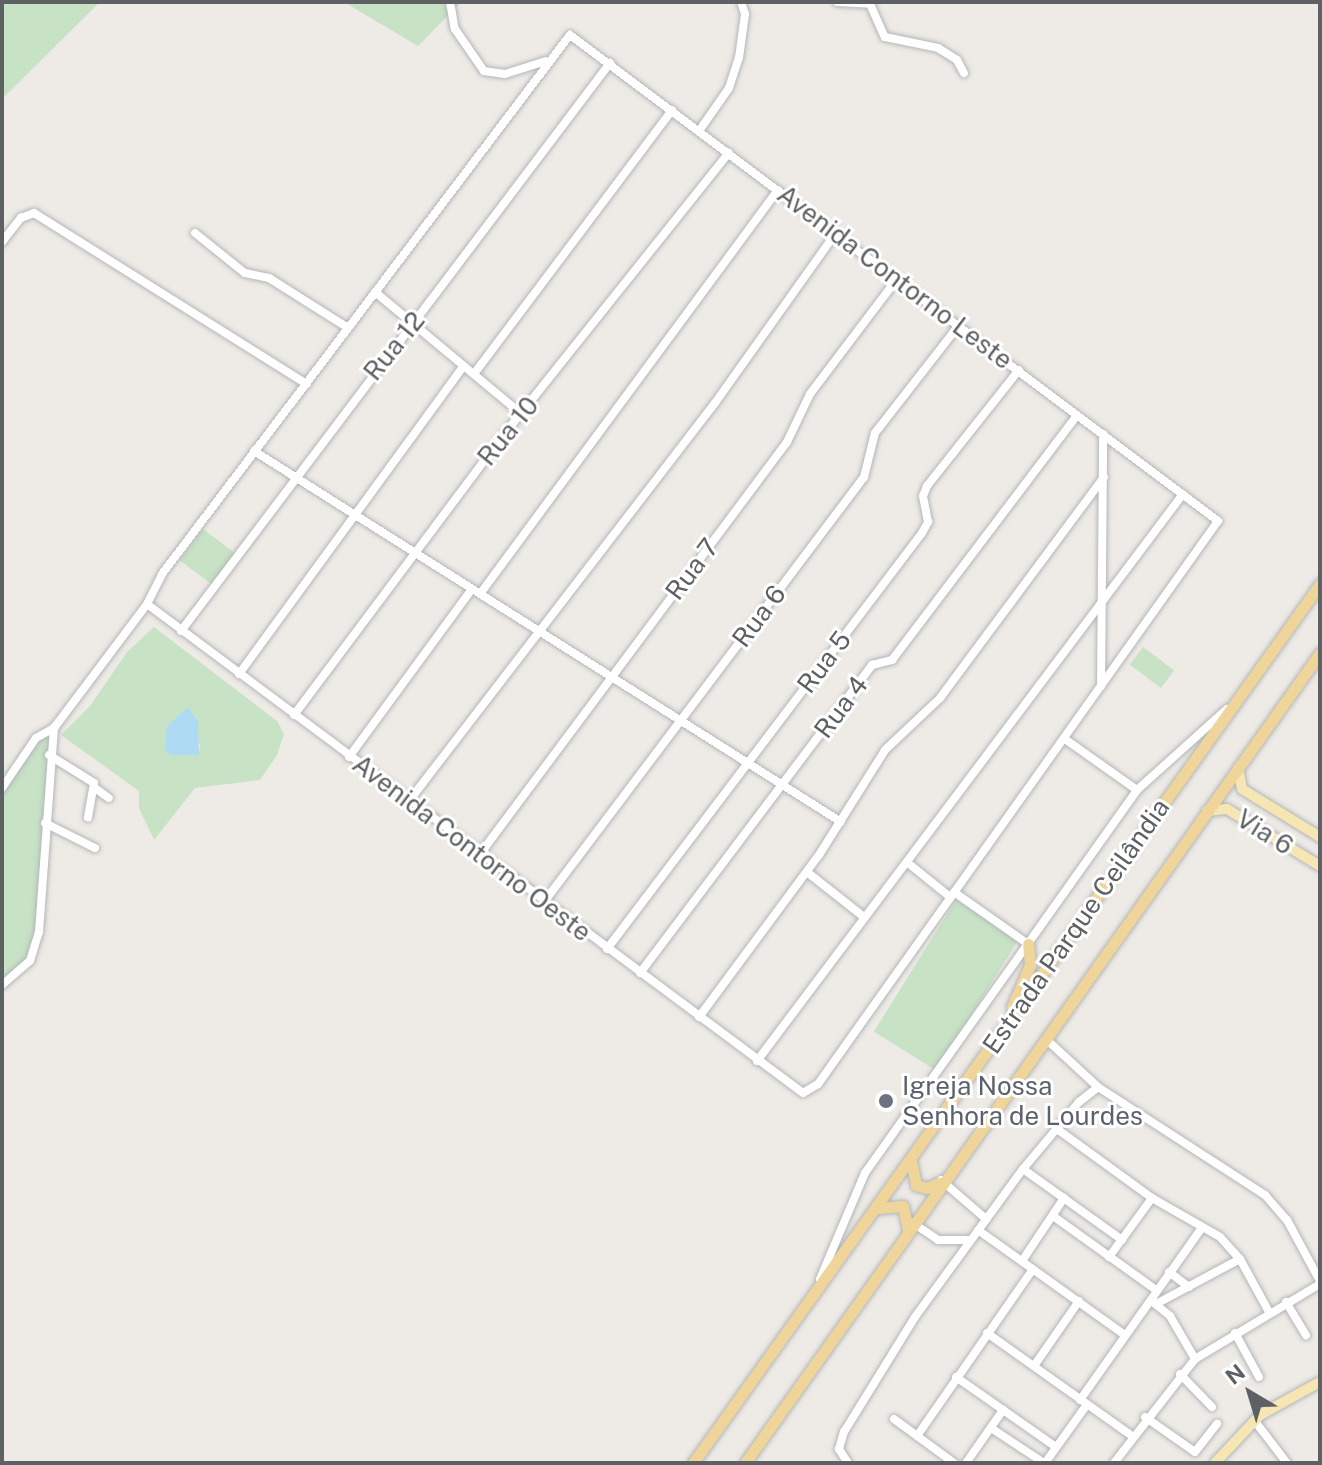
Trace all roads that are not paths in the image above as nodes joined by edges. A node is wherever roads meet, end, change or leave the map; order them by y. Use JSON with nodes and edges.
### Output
{"nodes":[{"id":1,"x":450,"y":2,"type":"edge"},
{"id":2,"x":741,"y":2,"type":"edge"},
{"id":3,"x":837,"y":2,"type":"edge"},
{"id":4,"x":548,"y":61,"type":"junction"},
{"id":5,"x":610,"y":63,"type":"junction"},
{"id":6,"x":964,"y":73,"type":"dead end"},
{"id":7,"x":672,"y":110,"type":"junction"},
{"id":8,"x":699,"y":131,"type":"junction"},
{"id":9,"x":729,"y":153,"type":"junction"},
{"id":10,"x":778,"y":190,"type":"junction"},
{"id":11,"x":195,"y":233,"type":"dead end"},
{"id":12,"x":835,"y":234,"type":"junction"},
{"id":13,"x":2,"y":242,"type":"edge"},
{"id":14,"x":897,"y":279,"type":"junction"},
{"id":15,"x":375,"y":292,"type":"junction"},
{"id":16,"x":412,"y":321,"type":"junction"},
{"id":17,"x":959,"y":325,"type":"junction"},
{"id":18,"x":348,"y":328,"type":"junction"},
{"id":19,"x":464,"y":366,"type":"junction"},
{"id":20,"x":1019,"y":370,"type":"junction"},
{"id":21,"x":474,"y":374,"type":"junction"},
{"id":22,"x":307,"y":384,"type":"junction"},
{"id":23,"x":520,"y":413,"type":"junction"},
{"id":24,"x":1077,"y":415,"type":"junction"},
{"id":25,"x":1103,"y":434,"type":"junction"},
{"id":26,"x":254,"y":451,"type":"junction"},
{"id":27,"x":295,"y":477,"type":"junction"},
{"id":28,"x":1104,"y":477,"type":"junction"},
{"id":29,"x":1183,"y":494,"type":"junction"},
{"id":30,"x":355,"y":515,"type":"junction"},
{"id":31,"x":415,"y":553,"type":"junction"},
{"id":32,"x":1320,"y":584,"type":"edge"},
{"id":33,"x":476,"y":591,"type":"junction"},
{"id":34,"x":1103,"y":601,"type":"junction"},
{"id":35,"x":147,"y":604,"type":"junction"},
{"id":36,"x":538,"y":630,"type":"junction"},
{"id":37,"x":181,"y":631,"type":"junction"},
{"id":38,"x":1320,"y":653,"type":"edge"},
{"id":39,"x":239,"y":674,"type":"junction"},
{"id":40,"x":611,"y":678,"type":"junction"},
{"id":41,"x":1101,"y":687,"type":"junction"},
{"id":42,"x":1237,"y":700,"type":"junction"},
{"id":43,"x":294,"y":715,"type":"junction"},
{"id":44,"x":680,"y":721,"type":"junction"},
{"id":45,"x":54,"y":728,"type":"junction"},
{"id":46,"x":1065,"y":739,"type":"junction"},
{"id":47,"x":49,"y":755,"type":"junction"},
{"id":48,"x":349,"y":757,"type":"junction"},
{"id":49,"x":747,"y":762,"type":"junction"},
{"id":50,"x":1238,"y":768,"type":"junction"},
{"id":51,"x":782,"y":784,"type":"junction"},
{"id":52,"x":2,"y":788,"type":"edge"},
{"id":53,"x":95,"y":788,"type":"junction"},
{"id":54,"x":1137,"y":790,"type":"junction"},
{"id":55,"x":109,"y":798,"type":"dead end"},
{"id":56,"x":409,"y":801,"type":"junction"},
{"id":57,"x":1207,"y":811,"type":"junction"},
{"id":58,"x":88,"y":817,"type":"dead end"},
{"id":59,"x":841,"y":822,"type":"junction"},
{"id":60,"x":45,"y":823,"type":"junction"},
{"id":61,"x":1320,"y":837,"type":"edge"},
{"id":62,"x":95,"y":848,"type":"dead end"},
{"id":63,"x":480,"y":854,"type":"junction"},
{"id":64,"x":908,"y":863,"type":"junction"},
{"id":65,"x":1320,"y":866,"type":"edge"},
{"id":66,"x":807,"y":872,"type":"junction"},
{"id":67,"x":952,"y":894,"type":"junction"},
{"id":68,"x":544,"y":902,"type":"junction"},
{"id":69,"x":864,"y":917,"type":"junction"},
{"id":70,"x":1028,"y":944,"type":"junction"},
{"id":71,"x":607,"y":949,"type":"junction"},
{"id":72,"x":640,"y":973,"type":"junction"},
{"id":73,"x":2,"y":985,"type":"edge"},
{"id":74,"x":699,"y":1017,"type":"junction"},
{"id":75,"x":998,"y":1035,"type":"junction"},
{"id":76,"x":1047,"y":1040,"type":"junction"},
{"id":77,"x":757,"y":1061,"type":"junction"},
{"id":78,"x":1098,"y":1087,"type":"junction"},
{"id":79,"x":1057,"y":1129,"type":"junction"},
{"id":80,"x":911,"y":1160,"type":"junction"},
{"id":81,"x":1023,"y":1169,"type":"junction"},
{"id":82,"x":940,"y":1182,"type":"junction"},
{"id":83,"x":1064,"y":1198,"type":"junction"},
{"id":84,"x":1152,"y":1198,"type":"junction"},
{"id":85,"x":877,"y":1209,"type":"junction"},
{"id":86,"x":1053,"y":1216,"type":"junction"},
{"id":87,"x":986,"y":1219,"type":"junction"},
{"id":88,"x":910,"y":1226,"type":"junction"},
{"id":89,"x":1201,"y":1229,"type":"junction"},
{"id":90,"x":978,"y":1230,"type":"junction"},
{"id":91,"x":970,"y":1240,"type":"junction"},
{"id":92,"x":1122,"y":1240,"type":"junction"},
{"id":93,"x":1109,"y":1257,"type":"junction"},
{"id":94,"x":1240,"y":1259,"type":"junction"},
{"id":95,"x":1022,"y":1261,"type":"junction"},
{"id":96,"x":1033,"y":1269,"type":"junction"},
{"id":97,"x":1169,"y":1272,"type":"junction"},
{"id":98,"x":1320,"y":1283,"type":"edge"},
{"id":99,"x":1189,"y":1287,"type":"junction"},
{"id":100,"x":816,"y":1290,"type":"junction"},
{"id":101,"x":1156,"y":1290,"type":"junction"},
{"id":102,"x":1079,"y":1301,"type":"junction"},
{"id":103,"x":1152,"y":1302,"type":"junction"},
{"id":104,"x":1286,"y":1302,"type":"junction"},
{"id":105,"x":1269,"y":1312,"type":"junction"},
{"id":106,"x":987,"y":1333,"type":"junction"},
{"id":107,"x":1235,"y":1333,"type":"junction"},
{"id":108,"x":1123,"y":1334,"type":"junction"},
{"id":109,"x":1306,"y":1335,"type":"dead end"},
{"id":110,"x":1195,"y":1359,"type":"junction"},
{"id":111,"x":1034,"y":1366,"type":"junction"},
{"id":112,"x":1180,"y":1374,"type":"junction"},
{"id":113,"x":956,"y":1377,"type":"junction"},
{"id":114,"x":1259,"y":1377,"type":"dead end"},
{"id":115,"x":1320,"y":1382,"type":"edge"},
{"id":116,"x":1083,"y":1403,"type":"junction"},
{"id":117,"x":1212,"y":1407,"type":"dead end"},
{"id":118,"x":1003,"y":1410,"type":"junction"},
{"id":119,"x":1145,"y":1417,"type":"junction"},
{"id":120,"x":894,"y":1419,"type":"dead end"},
{"id":121,"x":1254,"y":1420,"type":"junction"},
{"id":122,"x":1217,"y":1424,"type":"dead end"},
{"id":123,"x":991,"y":1428,"type":"junction"},
{"id":124,"x":917,"y":1436,"type":"junction"},
{"id":125,"x":1132,"y":1436,"type":"junction"},
{"id":126,"x":1056,"y":1447,"type":"junction"},
{"id":127,"x":693,"y":1463,"type":"edge"},
{"id":128,"x":745,"y":1463,"type":"edge"},
{"id":129,"x":848,"y":1463,"type":"edge"},
{"id":130,"x":954,"y":1463,"type":"edge"},
{"id":131,"x":966,"y":1463,"type":"edge"},
{"id":132,"x":1044,"y":1463,"type":"edge"},
{"id":133,"x":1114,"y":1463,"type":"edge"},
{"id":134,"x":1215,"y":1463,"type":"edge"},
{"id":135,"x":1287,"y":1463,"type":"edge"}],
"edges":[{"from":1,"to":4,"type":"street"},
{"from":2,"to":8,"type":"street"},
{"from":3,"to":6,"type":"street"},
{"from":4,"to":5,"type":"street","name":"Avenida Contorno Leste"},
{"from":4,"to":15,"type":"street"},
{"from":5,"to":7,"type":"street","name":"Avenida Contorno Leste"},
{"from":5,"to":16,"type":"street","name":"Rua 12"},
{"from":7,"to":8,"type":"street","name":"Avenida Contorno Leste"},
{"from":7,"to":21,"type":"street"},
{"from":8,"to":9,"type":"street","name":"Avenida Contorno Leste"},
{"from":9,"to":10,"type":"street","name":"Avenida Contorno Leste"},
{"from":9,"to":23,"type":"street","name":"Rua 10"},
{"from":10,"to":12,"type":"street","name":"Avenida Contorno Leste"},
{"from":10,"to":33,"type":"street"},
{"from":11,"to":18,"type":"street"},
{"from":12,"to":14,"type":"street","name":"Avenida Contorno Leste"},
{"from":12,"to":36,"type":"street"},
{"from":13,"to":22,"type":"street"},
{"from":14,"to":17,"type":"street","name":"Avenida Contorno Leste"},
{"from":14,"to":40,"type":"street","name":"Rua 7"},
{"from":15,"to":16,"type":"street"},
{"from":15,"to":18,"type":"street"},
{"from":16,"to":19,"type":"street"},
{"from":16,"to":27,"type":"street","name":"Rua 12"},
{"from":17,"to":20,"type":"street","name":"Avenida Contorno Leste"},
{"from":17,"to":44,"type":"street","name":"Rua 6"},
{"from":18,"to":22,"type":"street"},
{"from":19,"to":21,"type":"street"},
{"from":19,"to":30,"type":"street"},
{"from":20,"to":24,"type":"street","name":"Avenida Contorno Leste"},
{"from":20,"to":49,"type":"street","name":"Rua 5"},
{"from":21,"to":23,"type":"street"},
{"from":22,"to":26,"type":"street"},
{"from":23,"to":31,"type":"street","name":"Rua 10"},
{"from":24,"to":25,"type":"street","name":"Avenida Contorno Leste"},
{"from":24,"to":51,"type":"street","name":"Rua 4"},
{"from":25,"to":28,"type":"street"},
{"from":25,"to":29,"type":"street","name":"Avenida Contorno Leste"},
{"from":26,"to":27,"type":"street"},
{"from":26,"to":35,"type":"street"},
{"from":27,"to":30,"type":"street"},
{"from":27,"to":37,"type":"street","name":"Rua 12"},
{"from":28,"to":34,"type":"street"},
{"from":28,"to":59,"type":"street"},
{"from":29,"to":34,"type":"street"},
{"from":29,"to":41,"type":"street","name":"Avenida Contorno Leste"},
{"from":30,"to":31,"type":"street"},
{"from":30,"to":39,"type":"street"},
{"from":31,"to":33,"type":"street"},
{"from":31,"to":43,"type":"street","name":"Rua 10"},
{"from":32,"to":42,"type":"highway","name":"Estrada Parque Ceilândia"},
{"from":33,"to":36,"type":"street"},
{"from":33,"to":48,"type":"street"},
{"from":34,"to":41,"type":"street"},
{"from":34,"to":64,"type":"street"},
{"from":35,"to":37,"type":"street","name":"Avenida Contorno Oeste"},
{"from":35,"to":45,"type":"street"},
{"from":36,"to":40,"type":"street"},
{"from":36,"to":56,"type":"street"},
{"from":37,"to":39,"type":"street","name":"Avenida Contorno Oeste"},
{"from":38,"to":50,"type":"highway","name":"Estrada Parque Ceilândia"},
{"from":39,"to":43,"type":"street","name":"Avenida Contorno Oeste"},
{"from":40,"to":44,"type":"street"},
{"from":40,"to":63,"type":"street","name":"Rua 7"},
{"from":41,"to":46,"type":"street"},
{"from":42,"to":54,"type":"street"},
{"from":42,"to":75,"type":"highway","name":"Estrada Parque Ceilândia"},
{"from":43,"to":48,"type":"street","name":"Avenida Contorno Oeste"},
{"from":44,"to":49,"type":"street"},
{"from":44,"to":68,"type":"street","name":"Rua 6"},
{"from":45,"to":47,"type":"street"},
{"from":45,"to":52,"type":"street"},
{"from":46,"to":54,"type":"street"},
{"from":46,"to":67,"type":"street"},
{"from":47,"to":53,"type":"street"},
{"from":47,"to":60,"type":"street"},
{"from":48,"to":56,"type":"street","name":"Avenida Contorno Oeste"},
{"from":49,"to":51,"type":"street"},
{"from":49,"to":71,"type":"street","name":"Rua 5"},
{"from":50,"to":57,"type":"highway","name":"Estrada Parque Ceilândia"},
{"from":50,"to":61,"type":"main road","name":"Via 6"},
{"from":51,"to":59,"type":"street"},
{"from":51,"to":72,"type":"street","name":"Rua 4"},
{"from":53,"to":55,"type":"street"},
{"from":53,"to":58,"type":"street"},
{"from":54,"to":70,"type":"street"},
{"from":56,"to":63,"type":"street","name":"Avenida Contorno Oeste"},
{"from":57,"to":65,"type":"main road","name":"Via 6"},
{"from":57,"to":76,"type":"highway","name":"Estrada Parque Ceilândia"},
{"from":59,"to":66,"type":"street"},
{"from":60,"to":62,"type":"street"},
{"from":60,"to":73,"type":"street"},
{"from":63,"to":68,"type":"street","name":"Avenida Contorno Oeste"},
{"from":64,"to":67,"type":"street"},
{"from":64,"to":69,"type":"street"},
{"from":66,"to":69,"type":"street"},
{"from":66,"to":74,"type":"street"},
{"from":67,"to":70,"type":"street"},
{"from":67,"to":77,"type":"street","name":"Avenida Contorno Oeste"},
{"from":68,"to":71,"type":"street","name":"Avenida Contorno Oeste"},
{"from":69,"to":77,"type":"street"},
{"from":70,"to":75,"type":"highway"},
{"from":70,"to":100,"type":"street"},
{"from":71,"to":72,"type":"street","name":"Avenida Contorno Oeste"},
{"from":72,"to":74,"type":"street","name":"Avenida Contorno Oeste"},
{"from":74,"to":77,"type":"street","name":"Avenida Contorno Oeste"},
{"from":75,"to":80,"type":"highway","name":"Estrada Parque Ceilândia"},
{"from":76,"to":78,"type":"street"},
{"from":76,"to":82,"type":"highway","name":"Estrada Parque Ceilândia"},
{"from":78,"to":79,"type":"street"},
{"from":78,"to":98,"type":"street"},
{"from":79,"to":81,"type":"street"},
{"from":79,"to":84,"type":"street"},
{"from":80,"to":82,"type":"highway"},
{"from":80,"to":85,"type":"highway","name":"Estrada Parque Ceilândia"},
{"from":81,"to":83,"type":"street"},
{"from":81,"to":87,"type":"street"},
{"from":82,"to":87,"type":"street"},
{"from":82,"to":88,"type":"highway","name":"Estrada Parque Ceilândia"},
{"from":83,"to":86,"type":"street"},
{"from":83,"to":92,"type":"street"},
{"from":84,"to":89,"type":"street"},
{"from":84,"to":92,"type":"street"},
{"from":85,"to":88,"type":"highway"},
{"from":85,"to":100,"type":"highway","name":"Estrada Parque Ceilândia"},
{"from":86,"to":93,"type":"street"},
{"from":86,"to":95,"type":"street"},
{"from":87,"to":90,"type":"street"},
{"from":88,"to":91,"type":"street"},
{"from":88,"to":128,"type":"highway","name":"Estrada Parque Ceilândia"},
{"from":89,"to":94,"type":"street"},
{"from":89,"to":97,"type":"street"},
{"from":90,"to":91,"type":"street"},
{"from":90,"to":95,"type":"street"},
{"from":91,"to":129,"type":"street"},
{"from":92,"to":93,"type":"street"},
{"from":93,"to":101,"type":"street"},
{"from":94,"to":99,"type":"street"},
{"from":94,"to":105,"type":"street"},
{"from":95,"to":96,"type":"street"},
{"from":96,"to":102,"type":"street"},
{"from":96,"to":106,"type":"street"},
{"from":97,"to":99,"type":"street"},
{"from":97,"to":101,"type":"street"},
{"from":98,"to":104,"type":"street"},
{"from":99,"to":103,"type":"street"},
{"from":100,"to":127,"type":"highway","name":"Estrada Parque Ceilândia"},
{"from":101,"to":103,"type":"street"},
{"from":102,"to":108,"type":"street"},
{"from":102,"to":111,"type":"street"},
{"from":103,"to":108,"type":"street"},
{"from":103,"to":110,"type":"street"},
{"from":104,"to":105,"type":"street"},
{"from":104,"to":109,"type":"street"},
{"from":105,"to":107,"type":"street"},
{"from":106,"to":111,"type":"street"},
{"from":106,"to":113,"type":"street"},
{"from":107,"to":110,"type":"street"},
{"from":107,"to":114,"type":"street"},
{"from":108,"to":116,"type":"street"},
{"from":110,"to":112,"type":"street"},
{"from":111,"to":116,"type":"street"},
{"from":112,"to":117,"type":"street"},
{"from":112,"to":119,"type":"street"},
{"from":113,"to":118,"type":"street"},
{"from":113,"to":124,"type":"street"},
{"from":115,"to":121,"type":"main road"},
{"from":116,"to":125,"type":"street"},
{"from":116,"to":126,"type":"street"},
{"from":118,"to":123,"type":"street"},
{"from":118,"to":126,"type":"street"},
{"from":119,"to":122,"type":"street"},
{"from":119,"to":125,"type":"street"},
{"from":120,"to":124,"type":"street"},
{"from":121,"to":134,"type":"main road"},
{"from":121,"to":135,"type":"street"},
{"from":123,"to":131,"type":"street"},
{"from":123,"to":132,"type":"street"},
{"from":124,"to":130,"type":"street"},
{"from":125,"to":133,"type":"street"},
{"from":126,"to":132,"type":"street"}]}
